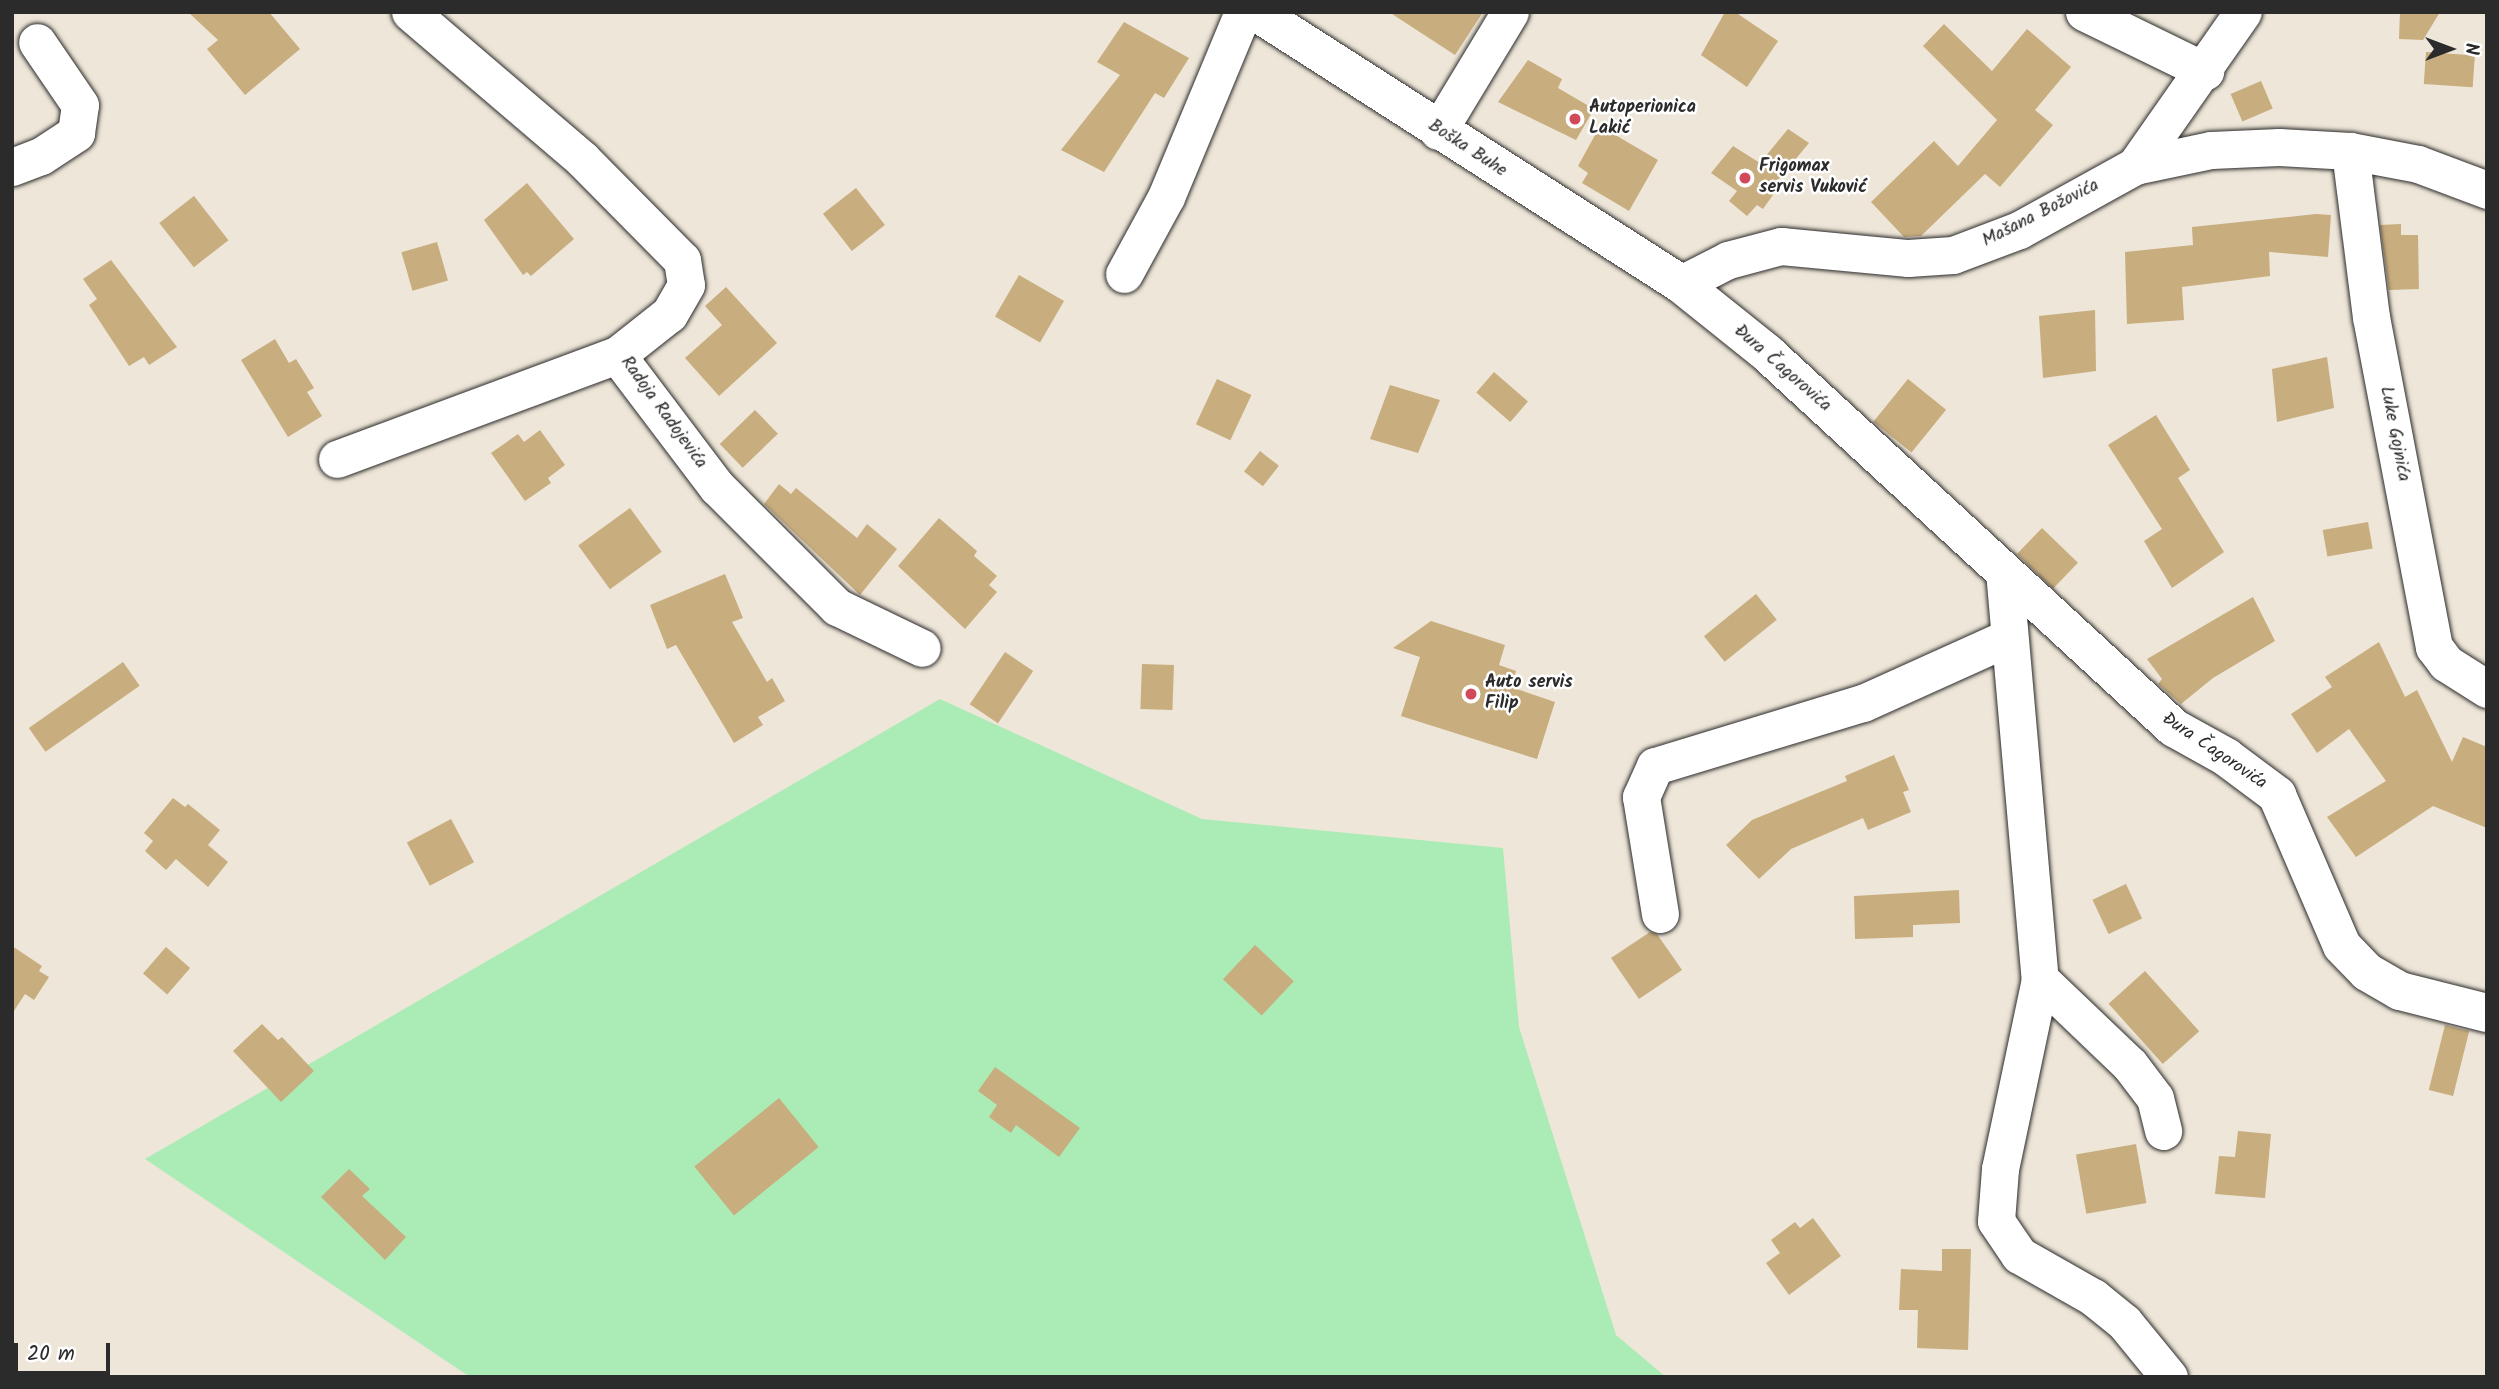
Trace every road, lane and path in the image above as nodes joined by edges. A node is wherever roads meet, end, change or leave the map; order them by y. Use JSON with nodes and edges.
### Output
{"nodes":[{"id":1,"x":410,"y":12,"type":"edge"},
{"id":2,"x":1243,"y":12,"type":"edge"},
{"id":3,"x":1256,"y":12,"type":"edge"},
{"id":4,"x":1510,"y":12,"type":"edge"},
{"id":5,"x":2084,"y":12,"type":"edge"},
{"id":6,"x":2244,"y":12,"type":"edge"},
{"id":7,"x":37,"y":42,"type":"dead end"},
{"id":8,"x":2205,"y":71,"type":"junction"},
{"id":9,"x":1438,"y":131,"type":"junction"},
{"id":10,"x":2350,"y":151,"type":"junction"},
{"id":11,"x":2135,"y":166,"type":"junction"},
{"id":12,"x":12,"y":167,"type":"edge"},
{"id":13,"x":2486,"y":182,"type":"edge"},
{"id":14,"x":1124,"y":274,"type":"dead end"},
{"id":15,"x":1681,"y":284,"type":"junction"},
{"id":16,"x":617,"y":355,"type":"junction"},
{"id":17,"x":337,"y":459,"type":"dead end"},
{"id":18,"x":2004,"y":571,"type":"junction"},
{"id":19,"x":2009,"y":637,"type":"junction"},
{"id":20,"x":922,"y":648,"type":"dead end"},
{"id":21,"x":2487,"y":689,"type":"edge"},
{"id":22,"x":1660,"y":914,"type":"dead end"},
{"id":23,"x":2040,"y":979,"type":"junction"},
{"id":24,"x":2487,"y":1013,"type":"edge"},
{"id":25,"x":2163,"y":1131,"type":"dead end"},
{"id":26,"x":2169,"y":1377,"type":"edge"}],
"edges":[{"from":1,"to":16,"type":"street","name":"Radoja Radojevića"},
{"from":2,"to":14,"type":"street"},
{"from":3,"to":9,"type":"street","name":"Boška Buhe"},
{"from":4,"to":9,"type":"street"},
{"from":5,"to":8,"type":"street"},
{"from":6,"to":8,"type":"street","name":"Mašana Božovića"},
{"from":7,"to":12,"type":"street"},
{"from":8,"to":11,"type":"street","name":"Mašana Božovića"},
{"from":9,"to":15,"type":"street","name":"Boška Buhe"},
{"from":10,"to":11,"type":"street"},
{"from":10,"to":13,"type":"street"},
{"from":10,"to":21,"type":"street","name":"Luke Gojnića"},
{"from":11,"to":15,"type":"street","name":"Mašana Božovića"},
{"from":15,"to":18,"type":"street","name":"Đura Čagorovića"},
{"from":16,"to":17,"type":"street"},
{"from":16,"to":20,"type":"street","name":"Radoja Radojevića"},
{"from":18,"to":19,"type":"street"},
{"from":18,"to":24,"type":"street","name":"Đura Čagorovića"},
{"from":19,"to":22,"type":"street"},
{"from":19,"to":23,"type":"street"},
{"from":23,"to":25,"type":"street"},
{"from":23,"to":26,"type":"street"}]}
